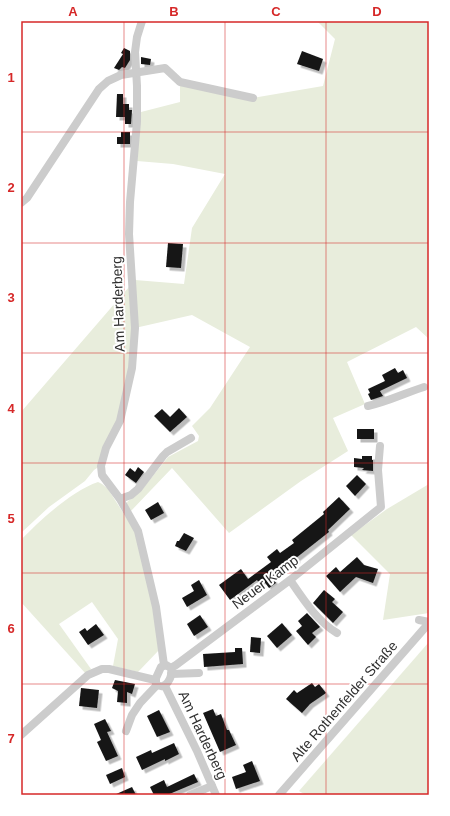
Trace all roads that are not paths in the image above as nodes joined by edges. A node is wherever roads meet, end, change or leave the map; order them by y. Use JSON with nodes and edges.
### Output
{"nodes":[{"id":1,"x":142,"y":21,"type":"edge"},
{"id":2,"x":136,"y":72,"type":"junction"},
{"id":3,"x":253,"y":98,"type":"dead end"},
{"id":4,"x":21,"y":203,"type":"edge"},
{"id":5,"x":424,"y":387,"type":"edge"},
{"id":6,"x":368,"y":406,"type":"dead end"},
{"id":7,"x":190,"y":438,"type":"dead end"},
{"id":8,"x":380,"y":446,"type":"dead end"},
{"id":9,"x":120,"y":499,"type":"junction"},
{"id":10,"x":290,"y":580,"type":"junction"},
{"id":11,"x":419,"y":620,"type":"dead end"},
{"id":12,"x":429,"y":622,"type":"edge"},
{"id":13,"x":337,"y":633,"type":"dead end"},
{"id":14,"x":169,"y":669,"type":"junction"},
{"id":15,"x":200,"y":673,"type":"dead end"},
{"id":16,"x":159,"y":683,"type":"junction"},
{"id":17,"x":126,"y":731,"type":"dead end"},
{"id":18,"x":21,"y":735,"type":"edge"},
{"id":19,"x":212,"y":786,"type":"junction"},
{"id":20,"x":190,"y":795,"type":"edge"},
{"id":21,"x":216,"y":795,"type":"edge"},
{"id":22,"x":279,"y":795,"type":"edge"}],
"edges":[{"from":1,"to":2,"type":"street","name":"Am Harderberg"},
{"from":2,"to":3,"type":"street"},
{"from":2,"to":4,"type":"street"},
{"from":2,"to":9,"type":"street","name":"Am Harderberg"},
{"from":5,"to":6,"type":"street"},
{"from":7,"to":9,"type":"street"},
{"from":8,"to":10,"type":"street","name":"Neuer Kamp"},
{"from":9,"to":14,"type":"street","name":"Am Harderberg"},
{"from":10,"to":13,"type":"street"},
{"from":10,"to":14,"type":"street","name":"Neuer Kamp"},
{"from":11,"to":12,"type":"street"},
{"from":12,"to":22,"type":"street","name":"Alte Rothenfelder Straße"},
{"from":14,"to":15,"type":"street"},
{"from":14,"to":16,"type":"street"},
{"from":14,"to":16,"type":"street"},
{"from":16,"to":17,"type":"street"},
{"from":16,"to":18,"type":"street"},
{"from":16,"to":19,"type":"street","name":"Am Harderberg"},
{"from":19,"to":20,"type":"street"},
{"from":19,"to":21,"type":"street","name":"Am Harderberg"}]}
